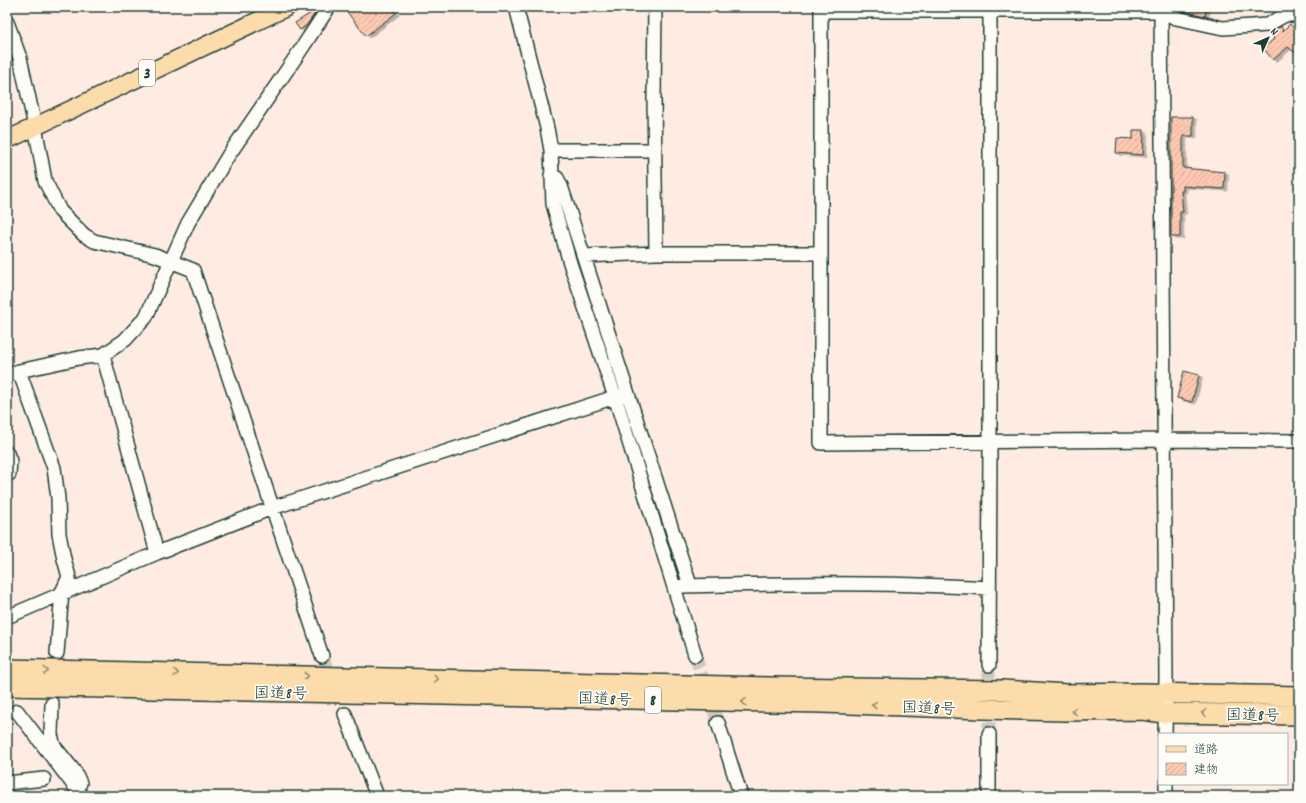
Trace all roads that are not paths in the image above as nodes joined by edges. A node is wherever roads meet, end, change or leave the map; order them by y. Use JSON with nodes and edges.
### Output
{"nodes":[{"id":1,"x":287,"y":7,"type":"edge"},
{"id":2,"x":329,"y":7,"type":"edge"},
{"id":3,"x":516,"y":7,"type":"edge"},
{"id":4,"x":655,"y":7,"type":"edge"},
{"id":5,"x":990,"y":8,"type":"edge"},
{"id":6,"x":821,"y":9,"type":"edge"},
{"id":7,"x":1161,"y":9,"type":"edge"},
{"id":8,"x":1285,"y":11,"type":"edge"},
{"id":9,"x":1299,"y":15,"type":"edge"},
{"id":10,"x":7,"y":22,"type":"edge"},
{"id":11,"x":35,"y":126,"type":"junction"},
{"id":12,"x":7,"y":140,"type":"edge"},
{"id":13,"x":551,"y":150,"type":"junction"},
{"id":14,"x":655,"y":150,"type":"junction"},
{"id":15,"x":551,"y":175,"type":"junction"},
{"id":16,"x":656,"y":253,"type":"junction"},
{"id":17,"x":821,"y":254,"type":"junction"},
{"id":18,"x":584,"y":256,"type":"junction"},
{"id":19,"x":171,"y":260,"type":"junction"},
{"id":20,"x":103,"y":355,"type":"junction"},
{"id":21,"x":13,"y":373,"type":"edge"},
{"id":22,"x":621,"y":396,"type":"junction"},
{"id":23,"x":1165,"y":440,"type":"junction"},
{"id":24,"x":990,"y":442,"type":"junction"},
{"id":25,"x":1299,"y":442,"type":"edge"},
{"id":26,"x":7,"y":453,"type":"edge"},
{"id":27,"x":9,"y":474,"type":"dead end"},
{"id":28,"x":272,"y":508,"type":"junction"},
{"id":29,"x":157,"y":553,"type":"junction"},
{"id":30,"x":690,"y":585,"type":"junction"},
{"id":31,"x":675,"y":586,"type":"junction"},
{"id":32,"x":989,"y":588,"type":"junction"},
{"id":33,"x":62,"y":592,"type":"junction"},
{"id":34,"x":7,"y":617,"type":"edge"},
{"id":35,"x":57,"y":653,"type":"dead end"},
{"id":36,"x":695,"y":655,"type":"tunnel mouth"},
{"id":37,"x":322,"y":656,"type":"tunnel mouth"},
{"id":38,"x":989,"y":665,"type":"tunnel mouth"},
{"id":39,"x":7,"y":669,"type":"edge"},
{"id":40,"x":7,"y":686,"type":"edge"},
{"id":41,"x":1166,"y":694,"type":"junction"},
{"id":42,"x":1299,"y":696,"type":"edge"},
{"id":43,"x":52,"y":704,"type":"dead end"},
{"id":44,"x":17,"y":711,"type":"dead end"},
{"id":45,"x":1164,"y":713,"type":"junction"},
{"id":46,"x":344,"y":714,"type":"tunnel mouth"},
{"id":47,"x":1299,"y":715,"type":"edge"},
{"id":48,"x":718,"y":723,"type":"tunnel mouth"},
{"id":49,"x":1165,"y":733,"type":"edge"},
{"id":50,"x":989,"y":734,"type":"tunnel mouth"},
{"id":51,"x":44,"y":779,"type":"dead end"},
{"id":52,"x":7,"y":783,"type":"edge"},
{"id":53,"x":1166,"y":785,"type":"edge"},
{"id":54,"x":77,"y":794,"type":"edge"},
{"id":55,"x":377,"y":796,"type":"edge"},
{"id":56,"x":741,"y":796,"type":"edge"},
{"id":57,"x":989,"y":796,"type":"edge"},
{"id":58,"x":1166,"y":796,"type":"edge"}],
"edges":[{"from":1,"to":11,"type":"main road","number":"3"},
{"from":2,"to":19,"type":"street"},
{"from":3,"to":13,"type":"street"},
{"from":4,"to":14,"type":"street"},
{"from":5,"to":6,"type":"street"},
{"from":5,"to":7,"type":"street"},
{"from":5,"to":24,"type":"street"},
{"from":6,"to":17,"type":"street"},
{"from":7,"to":8,"type":"street"},
{"from":7,"to":23,"type":"street"},
{"from":8,"to":9,"type":"street"},
{"from":10,"to":11,"type":"street"},
{"from":11,"to":12,"type":"main road","number":"3"},
{"from":11,"to":19,"type":"street"},
{"from":13,"to":14,"type":"street"},
{"from":13,"to":15,"type":"street"},
{"from":14,"to":16,"type":"street"},
{"from":15,"to":18,"type":"street"},
{"from":15,"to":22,"type":"street"},
{"from":16,"to":17,"type":"street"},
{"from":16,"to":18,"type":"street"},
{"from":17,"to":24,"type":"street"},
{"from":18,"to":22,"type":"street"},
{"from":19,"to":20,"type":"street"},
{"from":19,"to":28,"type":"street"},
{"from":20,"to":21,"type":"street"},
{"from":20,"to":29,"type":"street"},
{"from":21,"to":33,"type":"street"},
{"from":22,"to":28,"type":"street"},
{"from":22,"to":30,"type":"street"},
{"from":22,"to":31,"type":"street"},
{"from":23,"to":24,"type":"street"},
{"from":23,"to":25,"type":"street"},
{"from":23,"to":41,"type":"street"},
{"from":24,"to":32,"type":"street"},
{"from":26,"to":27,"type":"street"},
{"from":28,"to":29,"type":"street"},
{"from":28,"to":37,"type":"street"},
{"from":29,"to":33,"type":"street"},
{"from":30,"to":31,"type":"street"},
{"from":30,"to":32,"type":"street"},
{"from":31,"to":36,"type":"street"},
{"from":32,"to":38,"type":"street"},
{"from":33,"to":34,"type":"street"},
{"from":33,"to":35,"type":"street"},
{"from":39,"to":41,"type":"highway","name":"国道8号","number":"8","one_way":true},
{"from":45,"to":40,"type":"highway","name":"国道8号","number":"8","one_way":true},
{"from":41,"to":42,"type":"highway","name":"国道8号","number":"8"},
{"from":41,"to":45,"type":"street"},
{"from":43,"to":54,"type":"street"},
{"from":44,"to":54,"type":"street"},
{"from":47,"to":45,"type":"highway","name":"国道8号","number":"8","one_way":true},
{"from":45,"to":49,"type":"street"},
{"from":46,"to":55,"type":"street"},
{"from":48,"to":56,"type":"street"},
{"from":50,"to":57,"type":"street"},
{"from":51,"to":52,"type":"street"},
{"from":53,"to":58,"type":"street"}]}
